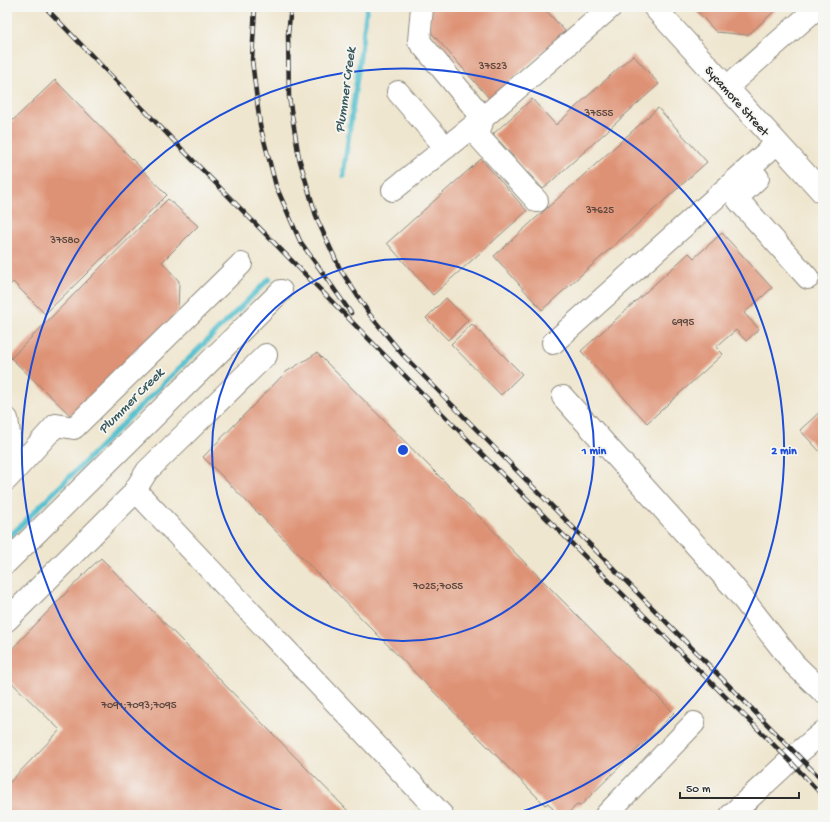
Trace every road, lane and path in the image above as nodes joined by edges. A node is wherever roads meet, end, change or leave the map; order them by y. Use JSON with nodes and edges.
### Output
{"nodes":[{"id":1,"x":422,"y":7,"type":"edge"},
{"id":2,"x":654,"y":7,"type":"edge"},
{"id":3,"x":598,"y":11,"type":"edge"},
{"id":4,"x":818,"y":14,"type":"edge"},
{"id":5,"x":727,"y":88,"type":"junction"},
{"id":6,"x":398,"y":92,"type":"dead end"},
{"id":7,"x":482,"y":118,"type":"junction"},
{"id":8,"x":781,"y":147,"type":"junction"},
{"id":9,"x":446,"y":148,"type":"junction"},
{"id":10,"x":393,"y":190,"type":"dead end"},
{"id":11,"x":823,"y":193,"type":"edge"},
{"id":12,"x":537,"y":201,"type":"dead end"},
{"id":13,"x":241,"y":264,"type":"dead end"},
{"id":14,"x":808,"y":278,"type":"dead end"},
{"id":15,"x":281,"y":291,"type":"dead end"},
{"id":16,"x":553,"y":343,"type":"dead end"},
{"id":17,"x":266,"y":355,"type":"dead end"},
{"id":18,"x":564,"y":397,"type":"dead end"},
{"id":19,"x":7,"y":418,"type":"edge"},
{"id":20,"x":10,"y":475,"type":"edge"},
{"id":21,"x":135,"y":490,"type":"junction"},
{"id":22,"x":7,"y":562,"type":"edge"},
{"id":23,"x":7,"y":620,"type":"edge"},
{"id":24,"x":823,"y":692,"type":"edge"},
{"id":25,"x":694,"y":723,"type":"dead end"},
{"id":26,"x":823,"y":732,"type":"edge"},
{"id":27,"x":442,"y":815,"type":"edge"},
{"id":28,"x":606,"y":815,"type":"edge"},
{"id":29,"x":732,"y":815,"type":"edge"}],
"edges":[{"from":1,"to":7,"type":"street"},
{"from":2,"to":5,"type":"street","name":"Sycamore Street"},
{"from":3,"to":7,"type":"street"},
{"from":4,"to":5,"type":"street"},
{"from":5,"to":8,"type":"street","name":"Sycamore Street"},
{"from":6,"to":9,"type":"street"},
{"from":7,"to":9,"type":"street"},
{"from":7,"to":12,"type":"street"},
{"from":8,"to":11,"type":"street","name":"Sycamore Street"},
{"from":8,"to":14,"type":"street"},
{"from":8,"to":16,"type":"street"},
{"from":9,"to":10,"type":"street"},
{"from":13,"to":20,"type":"street"},
{"from":15,"to":22,"type":"street"},
{"from":17,"to":21,"type":"street"},
{"from":18,"to":24,"type":"street"},
{"from":19,"to":20,"type":"street"},
{"from":21,"to":23,"type":"street"},
{"from":21,"to":27,"type":"street"},
{"from":25,"to":28,"type":"street"},
{"from":26,"to":29,"type":"street"}]}
